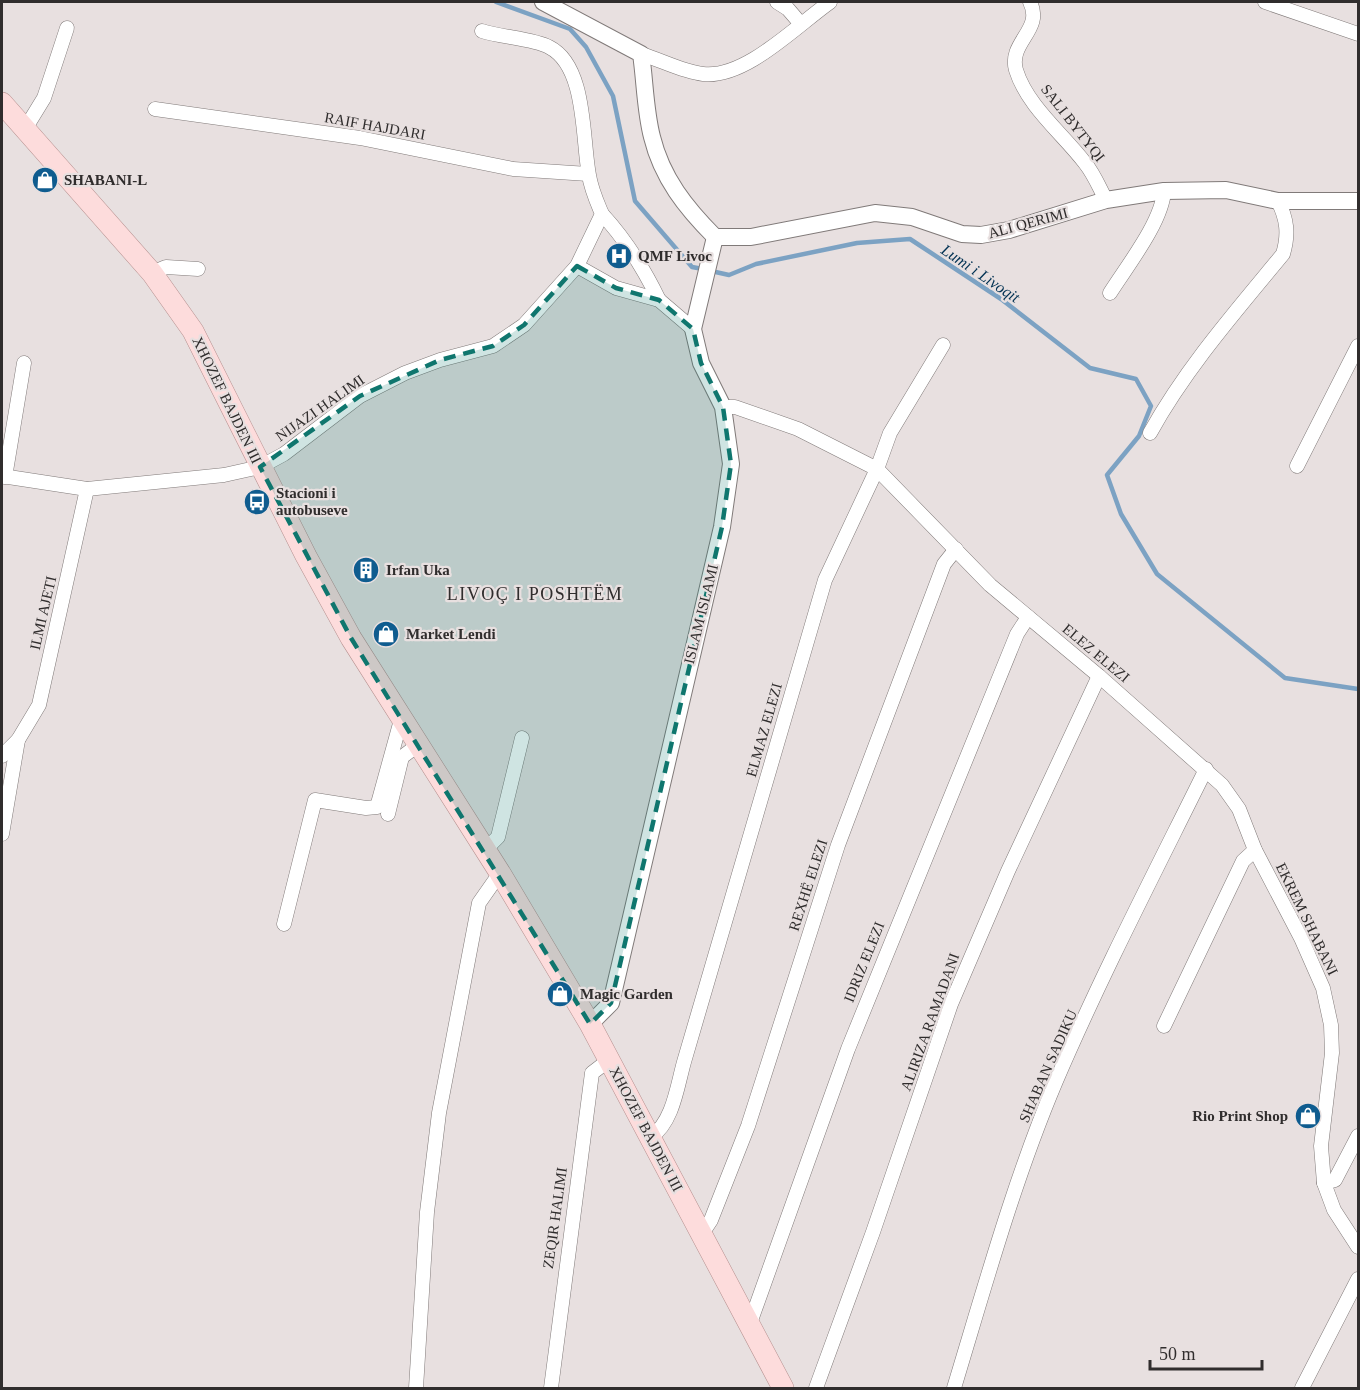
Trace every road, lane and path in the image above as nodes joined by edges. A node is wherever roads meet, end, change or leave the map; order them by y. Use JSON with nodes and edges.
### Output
{"nodes":[{"id":1,"x":543,"y":2,"type":"edge"},
{"id":2,"x":777,"y":2,"type":"edge"},
{"id":3,"x":830,"y":2,"type":"edge"},
{"id":4,"x":1030,"y":2,"type":"edge"},
{"id":5,"x":1265,"y":2,"type":"edge"},
{"id":6,"x":800,"y":23,"type":"junction"},
{"id":7,"x":66,"y":28,"type":"dead end"},
{"id":8,"x":482,"y":31,"type":"dead end"},
{"id":9,"x":1359,"y":34,"type":"edge"},
{"id":10,"x":641,"y":54,"type":"junction"},
{"id":11,"x":2,"y":103,"type":"edge"},
{"id":12,"x":155,"y":109,"type":"dead end"},
{"id":13,"x":25,"y":129,"type":"junction"},
{"id":14,"x":588,"y":174,"type":"junction"},
{"id":15,"x":1164,"y":191,"type":"junction"},
{"id":16,"x":1106,"y":200,"type":"junction"},
{"id":17,"x":1278,"y":201,"type":"junction"},
{"id":18,"x":1359,"y":201,"type":"edge"},
{"id":19,"x":602,"y":214,"type":"junction"},
{"id":20,"x":713,"y":244,"type":"junction"},
{"id":21,"x":577,"y":266,"type":"junction"},
{"id":22,"x":198,"y":269,"type":"dead end"},
{"id":23,"x":152,"y":273,"type":"junction"},
{"id":24,"x":1110,"y":293,"type":"dead end"},
{"id":25,"x":659,"y":300,"type":"junction"},
{"id":26,"x":693,"y":329,"type":"junction"},
{"id":27,"x":943,"y":345,"type":"dead end"},
{"id":28,"x":1359,"y":346,"type":"edge"},
{"id":29,"x":24,"y":363,"type":"dead end"},
{"id":30,"x":723,"y":407,"type":"junction"},
{"id":31,"x":1150,"y":433,"type":"dead end"},
{"id":32,"x":1297,"y":466,"type":"dead end"},
{"id":33,"x":261,"y":467,"type":"junction"},
{"id":34,"x":877,"y":469,"type":"junction"},
{"id":35,"x":3,"y":476,"type":"edge"},
{"id":36,"x":87,"y":489,"type":"junction"},
{"id":37,"x":956,"y":549,"type":"junction"},
{"id":38,"x":1028,"y":617,"type":"junction"},
{"id":39,"x":1099,"y":676,"type":"junction"},
{"id":40,"x":401,"y":720,"type":"junction"},
{"id":41,"x":522,"y":738,"type":"dead end"},
{"id":42,"x":18,"y":740,"type":"junction"},
{"id":43,"x":418,"y":745,"type":"junction"},
{"id":44,"x":2,"y":756,"type":"edge"},
{"id":45,"x":1206,"y":770,"type":"junction"},
{"id":46,"x":388,"y":814,"type":"dead end"},
{"id":47,"x":2,"y":834,"type":"edge"},
{"id":48,"x":485,"y":850,"type":"junction"},
{"id":49,"x":1255,"y":850,"type":"junction"},
{"id":50,"x":500,"y":873,"type":"junction"},
{"id":51,"x":284,"y":924,"type":"dead end"},
{"id":52,"x":590,"y":1024,"type":"junction"},
{"id":53,"x":1164,"y":1026,"type":"dead end"},
{"id":54,"x":609,"y":1060,"type":"junction"},
{"id":55,"x":1359,"y":1136,"type":"edge"},
{"id":56,"x":651,"y":1137,"type":"junction"},
{"id":57,"x":1324,"y":1183,"type":"junction"},
{"id":58,"x":701,"y":1235,"type":"junction"},
{"id":59,"x":1359,"y":1247,"type":"edge"},
{"id":60,"x":1359,"y":1279,"type":"edge"},
{"id":61,"x":749,"y":1326,"type":"junction"},
{"id":62,"x":416,"y":1389,"type":"edge"},
{"id":63,"x":551,"y":1389,"type":"edge"},
{"id":64,"x":783,"y":1389,"type":"edge"},
{"id":65,"x":816,"y":1389,"type":"edge"},
{"id":66,"x":954,"y":1389,"type":"edge"},
{"id":67,"x":1302,"y":1389,"type":"edge"}],
"edges":[{"from":1,"to":10,"type":"street"},
{"from":2,"to":6,"type":"street"},
{"from":3,"to":6,"type":"street"},
{"from":4,"to":16,"type":"street","name":"SALI BYTYQI"},
{"from":5,"to":9,"type":"street"},
{"from":6,"to":10,"type":"street"},
{"from":7,"to":13,"type":"street"},
{"from":8,"to":14,"type":"street"},
{"from":10,"to":20,"type":"street"},
{"from":11,"to":13,"type":"main road","name":"XHOZEF BAJDEN III"},
{"from":12,"to":14,"type":"street","name":"RAIF HAJDARI"},
{"from":13,"to":23,"type":"main road","name":"XHOZEF BAJDEN III"},
{"from":14,"to":19,"type":"street"},
{"from":15,"to":16,"type":"street","name":"ALI QERIMI"},
{"from":15,"to":17,"type":"street","name":"ALI QERIMI"},
{"from":15,"to":24,"type":"street"},
{"from":16,"to":20,"type":"street","name":"ALI QERIMI"},
{"from":17,"to":18,"type":"street","name":"ALI QERIMI"},
{"from":17,"to":31,"type":"street"},
{"from":19,"to":21,"type":"street"},
{"from":19,"to":25,"type":"street"},
{"from":20,"to":26,"type":"street"},
{"from":21,"to":25,"type":"street"},
{"from":21,"to":33,"type":"street","name":"NIJAZI HALIMI"},
{"from":22,"to":23,"type":"street"},
{"from":23,"to":33,"type":"main road","name":"XHOZEF BAJDEN III"},
{"from":25,"to":26,"type":"street"},
{"from":26,"to":30,"type":"street","name":"ISLAM ISLAMI"},
{"from":27,"to":34,"type":"street","name":"ELMAZ ELEZI"},
{"from":28,"to":32,"type":"street"},
{"from":29,"to":35,"type":"street"},
{"from":30,"to":34,"type":"street","name":"ELEZ ELEZI"},
{"from":30,"to":52,"type":"street","name":"ISLAM ISLAMI"},
{"from":33,"to":36,"type":"street","name":"NIJAZI HALIMI"},
{"from":33,"to":40,"type":"main road","name":"XHOZEF BAJDEN III"},
{"from":34,"to":37,"type":"street","name":"ELEZ ELEZI"},
{"from":34,"to":56,"type":"street","name":"ELMAZ ELEZI"},
{"from":35,"to":36,"type":"street","name":"NIJAZI HALIMI"},
{"from":36,"to":42,"type":"street","name":"ILMI AJETI"},
{"from":37,"to":38,"type":"street","name":"ELEZ ELEZI"},
{"from":37,"to":58,"type":"street","name":"REXHË ELEZI"},
{"from":38,"to":39,"type":"street","name":"ELEZ ELEZI"},
{"from":38,"to":61,"type":"street","name":"IDRIZ ELEZI"},
{"from":39,"to":45,"type":"street","name":"ELEZ ELEZI"},
{"from":39,"to":65,"type":"street","name":"ALIRIZA RAMADANI"},
{"from":40,"to":43,"type":"main road","name":"XHOZEF BAJDEN III"},
{"from":40,"to":51,"type":"street"},
{"from":41,"to":48,"type":"street"},
{"from":42,"to":44,"type":"street","name":"ILMI AJETI"},
{"from":42,"to":47,"type":"street","name":"ILMI AJETI"},
{"from":43,"to":46,"type":"street"},
{"from":43,"to":48,"type":"main road","name":"XHOZEF BAJDEN III"},
{"from":45,"to":49,"type":"street","name":"ELEZ ELEZI"},
{"from":45,"to":66,"type":"street","name":"SHABAN SADIKU"},
{"from":48,"to":50,"type":"main road","name":"XHOZEF BAJDEN III"},
{"from":49,"to":53,"type":"street"},
{"from":49,"to":57,"type":"street","name":"EKREM SHABANI"},
{"from":50,"to":52,"type":"main road","name":"XHOZEF BAJDEN III"},
{"from":50,"to":62,"type":"street"},
{"from":52,"to":54,"type":"main road","name":"XHOZEF BAJDEN III"},
{"from":54,"to":56,"type":"main road","name":"XHOZEF BAJDEN III"},
{"from":54,"to":63,"type":"street","name":"ZEQIR HALIMI"},
{"from":55,"to":57,"type":"street"},
{"from":56,"to":58,"type":"main road","name":"XHOZEF BAJDEN III"},
{"from":57,"to":59,"type":"street","name":"EKREM SHABANI"},
{"from":58,"to":61,"type":"main road","name":"XHOZEF BAJDEN III"},
{"from":60,"to":67,"type":"street"},
{"from":61,"to":64,"type":"main road","name":"XHOZEF BAJDEN III"}]}
